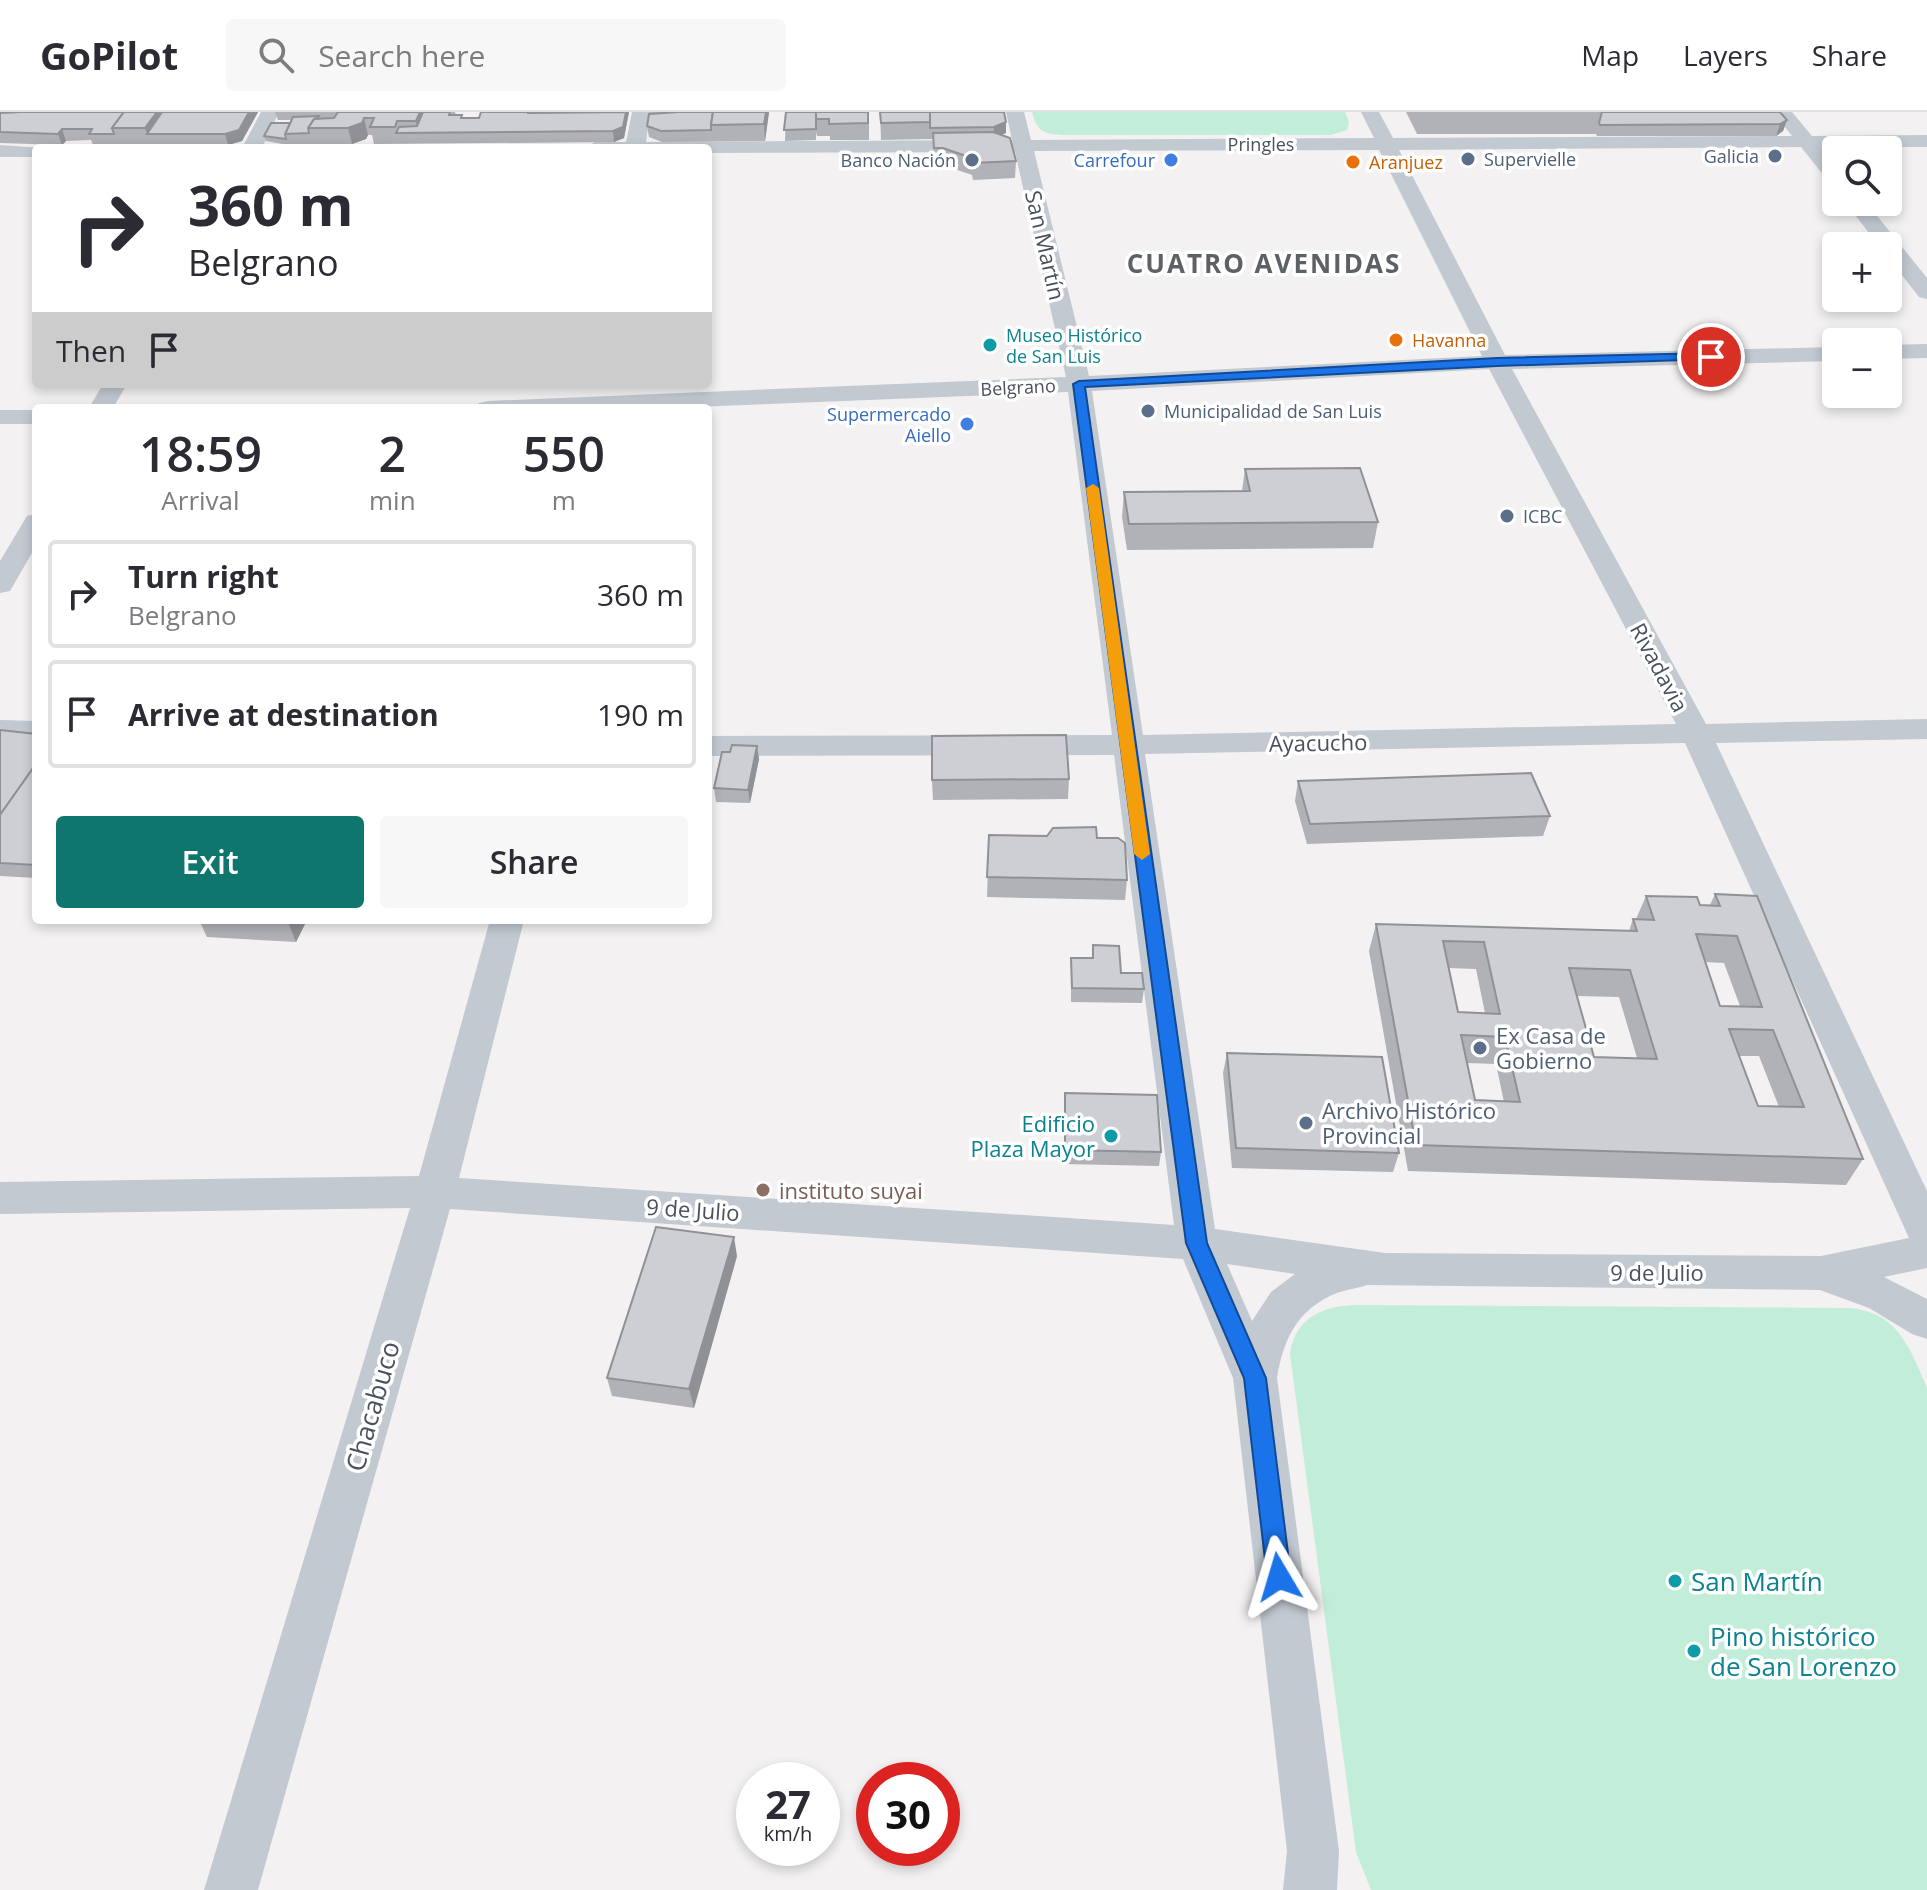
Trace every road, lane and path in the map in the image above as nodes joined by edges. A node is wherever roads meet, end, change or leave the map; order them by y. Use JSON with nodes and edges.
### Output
{"nodes":[{"id":1,"x":270,"y":112,"type":"edge"},
{"id":2,"x":641,"y":112,"type":"edge"},
{"id":3,"x":1015,"y":112,"type":"edge"},
{"id":4,"x":1370,"y":112,"type":"edge"},
{"id":5,"x":1782,"y":112,"type":"edge"},
{"id":6,"x":1806,"y":141,"type":"junction"},
{"id":7,"x":1927,"y":141,"type":"edge"},
{"id":8,"x":1388,"y":143,"type":"junction"},
{"id":9,"x":254,"y":144,"type":"edge"},
{"id":10,"x":636,"y":144,"type":"edge"},
{"id":11,"x":1022,"y":144,"type":"junction"},
{"id":12,"x":712,"y":147,"type":"edge"},
{"id":13,"x":0,"y":151,"type":"edge"},
{"id":14,"x":32,"y":151,"type":"edge"},
{"id":15,"x":1822,"y":161,"type":"edge"},
{"id":16,"x":1866,"y":216,"type":"edge"},
{"id":17,"x":1927,"y":292,"type":"edge"},
{"id":18,"x":1927,"y":351,"type":"edge"},
{"id":19,"x":1902,"y":352,"type":"edge"},
{"id":20,"x":1822,"y":354,"type":"edge"},
{"id":21,"x":1497,"y":362,"type":"junction"},
{"id":22,"x":1079,"y":384,"type":"junction"},
{"id":23,"x":605,"y":399,"type":"edge"},
{"id":24,"x":540,"y":404,"type":"edge"},
{"id":25,"x":0,"y":417,"type":"edge"},
{"id":26,"x":32,"y":417,"type":"edge"},
{"id":27,"x":32,"y":529,"type":"edge"},
{"id":28,"x":0,"y":585,"type":"edge"},
{"id":29,"x":1927,"y":729,"type":"edge"},
{"id":30,"x":0,"y":730,"type":"edge"},
{"id":31,"x":32,"y":731,"type":"edge"},
{"id":32,"x":1697,"y":735,"type":"junction"},
{"id":33,"x":1127,"y":745,"type":"junction"},
{"id":34,"x":712,"y":746,"type":"edge"},
{"id":35,"x":506,"y":924,"type":"edge"},
{"id":36,"x":435,"y":1192,"type":"junction"},
{"id":37,"x":0,"y":1198,"type":"edge"},
{"id":38,"x":1927,"y":1234,"type":"edge"},
{"id":39,"x":1197,"y":1243,"type":"junction"},
{"id":40,"x":1927,"y":1251,"type":"edge"},
{"id":41,"x":1385,"y":1270,"type":"junction"},
{"id":42,"x":1821,"y":1273,"type":"junction"},
{"id":43,"x":1927,"y":1321,"type":"edge"},
{"id":44,"x":1255,"y":1378,"type":"junction"},
{"id":45,"x":1316,"y":1877,"type":"edge"},
{"id":46,"x":231,"y":1890,"type":"edge"}],
"edges":[{"from":1,"to":9,"type":"street"},
{"from":2,"to":10,"type":"street"},
{"from":3,"to":11,"type":"street","name":"San Martín"},
{"from":4,"to":8,"type":"street","name":"Rivadavia"},
{"from":5,"to":6,"type":"street"},
{"from":6,"to":7,"type":"street","name":"Pringles"},
{"from":6,"to":8,"type":"street","name":"Pringles"},
{"from":6,"to":15,"type":"street"},
{"from":8,"to":11,"type":"street","name":"Pringles"},
{"from":8,"to":21,"type":"street","name":"Rivadavia"},
{"from":11,"to":12,"type":"street","name":"Pringles"},
{"from":11,"to":22,"type":"street","name":"San Martín"},
{"from":13,"to":14,"type":"street"},
{"from":16,"to":17,"type":"street"},
{"from":18,"to":19,"type":"street"},
{"from":20,"to":21,"type":"street","name":"Belgrano"},
{"from":21,"to":22,"type":"street","name":"Belgrano"},
{"from":21,"to":32,"type":"street","name":"Rivadavia"},
{"from":22,"to":23,"type":"street","name":"Belgrano"},
{"from":22,"to":33,"type":"street","name":"San Martín"},
{"from":23,"to":24,"type":"street","name":"Belgrano"},
{"from":25,"to":26,"type":"street"},
{"from":27,"to":28,"type":"street"},
{"from":29,"to":32,"type":"street","name":"Ayacucho"},
{"from":30,"to":31,"type":"street"},
{"from":32,"to":33,"type":"street","name":"Ayacucho"},
{"from":32,"to":38,"type":"street","name":"Rivadavia"},
{"from":33,"to":34,"type":"street","name":"Ayacucho"},
{"from":33,"to":39,"type":"street","name":"San Martín"},
{"from":35,"to":36,"type":"street","name":"Chacabuco"},
{"from":36,"to":37,"type":"street","name":"9 de Julio"},
{"from":36,"to":39,"type":"street","name":"9 de Julio"},
{"from":36,"to":46,"type":"street","name":"Chacabuco"},
{"from":39,"to":41,"type":"street","name":"9 de Julio"},
{"from":39,"to":44,"type":"street","name":"San Martín"},
{"from":40,"to":42,"type":"street","name":"9 de Julio"},
{"from":41,"to":42,"type":"street","name":"9 de Julio"},
{"from":41,"to":44,"type":"street","name":"9 de Julio"},
{"from":42,"to":43,"type":"street"},
{"from":44,"to":45,"type":"street","name":"San Martín"}]}
